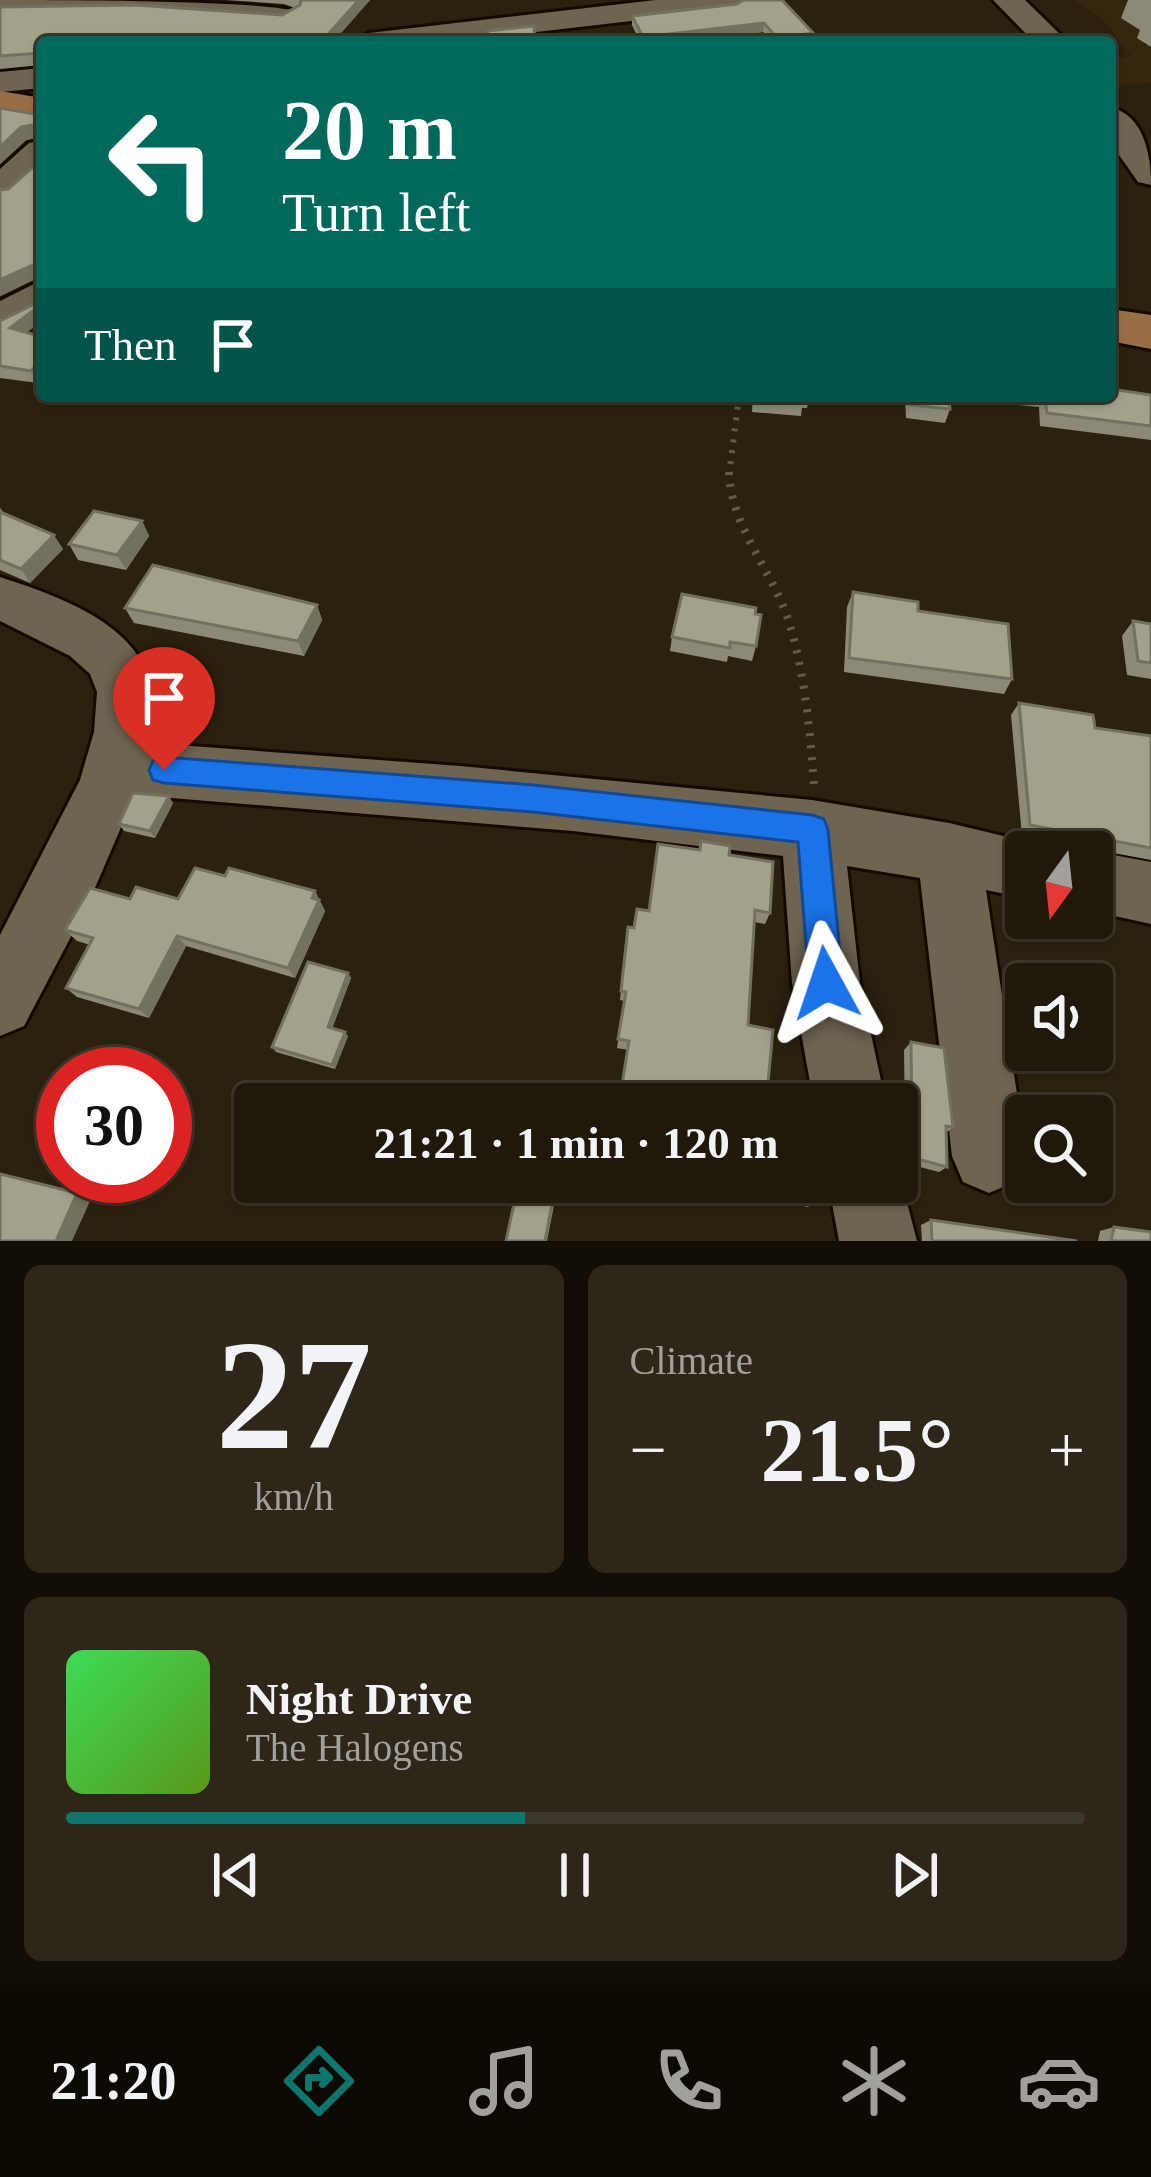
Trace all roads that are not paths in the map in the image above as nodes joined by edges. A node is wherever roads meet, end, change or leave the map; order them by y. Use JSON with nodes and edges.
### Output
{"nodes":[{"id":1,"x":1008,"y":0,"type":"edge"},
{"id":2,"x":719,"y":1,"type":"edge"},
{"id":3,"x":6,"y":7,"type":"edge"},
{"id":4,"x":291,"y":7,"type":"edge"},
{"id":5,"x":267,"y":36,"type":"edge"},
{"id":6,"x":437,"y":36,"type":"edge"},
{"id":7,"x":1046,"y":36,"type":"edge"},
{"id":8,"x":36,"y":79,"type":"edge"},
{"id":9,"x":0,"y":82,"type":"edge"},
{"id":10,"x":0,"y":104,"type":"edge"},
{"id":11,"x":36,"y":110,"type":"edge"},
{"id":12,"x":1116,"y":125,"type":"edge"},
{"id":13,"x":36,"y":157,"type":"edge"},
{"id":14,"x":1151,"y":174,"type":"edge"},
{"id":15,"x":0,"y":189,"type":"edge"},
{"id":16,"x":36,"y":297,"type":"edge"},
{"id":17,"x":0,"y":319,"type":"edge"},
{"id":18,"x":1116,"y":326,"type":"edge"},
{"id":19,"x":1151,"y":332,"type":"edge"},
{"id":20,"x":0,"y":598,"type":"edge"},
{"id":21,"x":118,"y":766,"type":"junction"},
{"id":22,"x":815,"y":830,"type":"junction"},
{"id":23,"x":950,"y":852,"type":"junction"},
{"id":24,"x":1005,"y":864,"type":"edge"},
{"id":25,"x":1113,"y":885,"type":"edge"},
{"id":26,"x":1151,"y":893,"type":"edge"},
{"id":27,"x":0,"y":1002,"type":"edge"},
{"id":28,"x":846,"y":1083,"type":"edge"},
{"id":29,"x":989,"y":1156,"type":"dead end"},
{"id":30,"x":870,"y":1203,"type":"edge"},
{"id":31,"x":878,"y":1241,"type":"edge"}],
"edges":[{"from":1,"to":7,"type":"street"},
{"from":2,"to":6,"type":"street"},
{"from":3,"to":4,"type":"street"},
{"from":4,"to":5,"type":"street"},
{"from":8,"to":9,"type":"street"},
{"from":10,"to":11,"type":"main road"},
{"from":12,"to":14,"type":"street"},
{"from":13,"to":15,"type":"street"},
{"from":16,"to":17,"type":"street"},
{"from":18,"to":19,"type":"main road"},
{"from":20,"to":21,"type":"street"},
{"from":21,"to":22,"type":"street"},
{"from":21,"to":27,"type":"street"},
{"from":22,"to":23,"type":"street"},
{"from":22,"to":28,"type":"street"},
{"from":23,"to":24,"type":"street"},
{"from":23,"to":29,"type":"street"},
{"from":25,"to":26,"type":"street"},
{"from":30,"to":31,"type":"street"}]}
